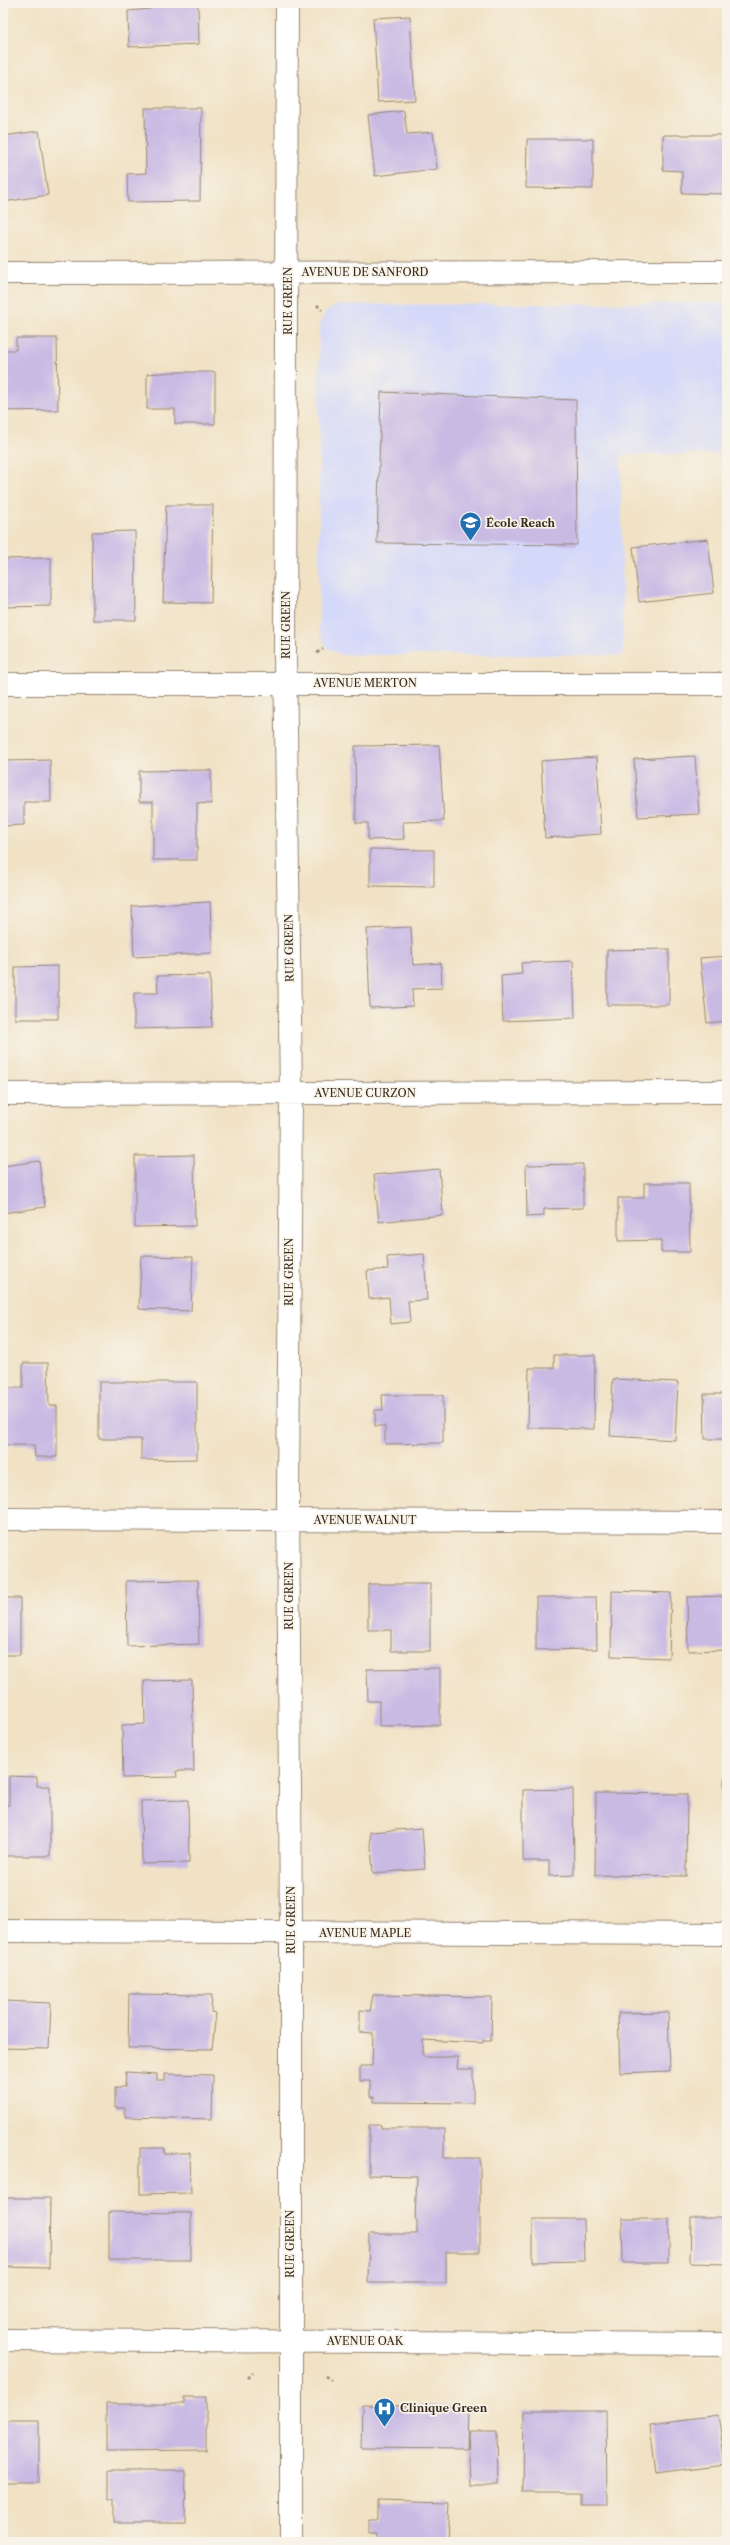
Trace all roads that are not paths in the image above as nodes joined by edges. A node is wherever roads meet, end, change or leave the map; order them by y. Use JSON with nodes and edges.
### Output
{"nodes":[{"id":1,"x":288,"y":3,"type":"edge"},
{"id":2,"x":288,"y":272,"type":"junction"},
{"id":3,"x":727,"y":272,"type":"edge"},
{"id":4,"x":3,"y":273,"type":"edge"},
{"id":5,"x":286,"y":683,"type":"junction"},
{"id":6,"x":3,"y":684,"type":"edge"},
{"id":7,"x":727,"y":684,"type":"edge"},
{"id":8,"x":727,"y":1092,"type":"edge"},
{"id":9,"x":3,"y":1094,"type":"edge"},
{"id":10,"x":290,"y":1094,"type":"junction"},
{"id":11,"x":3,"y":1518,"type":"edge"},
{"id":12,"x":288,"y":1520,"type":"junction"},
{"id":13,"x":727,"y":1522,"type":"edge"},
{"id":14,"x":3,"y":1931,"type":"edge"},
{"id":15,"x":291,"y":1933,"type":"junction"},
{"id":16,"x":727,"y":1934,"type":"edge"},
{"id":17,"x":3,"y":2340,"type":"edge"},
{"id":18,"x":290,"y":2341,"type":"junction"},
{"id":19,"x":727,"y":2344,"type":"edge"},
{"id":20,"x":291,"y":2542,"type":"edge"}],
"edges":[{"from":1,"to":2,"type":"street","name":"RUE GREEN"},
{"from":2,"to":3,"type":"street","name":"AVENUE DE SANFORD"},
{"from":2,"to":4,"type":"street","name":"AVENUE DE SANFORD"},
{"from":2,"to":5,"type":"street","name":"RUE GREEN"},
{"from":5,"to":6,"type":"street","name":"AVENUE MERTON"},
{"from":5,"to":7,"type":"street","name":"AVENUE MERTON"},
{"from":5,"to":10,"type":"street","name":"RUE GREEN"},
{"from":8,"to":10,"type":"street","name":"AVENUE CURZON"},
{"from":9,"to":10,"type":"street","name":"AVENUE CURZON"},
{"from":10,"to":12,"type":"street","name":"RUE GREEN"},
{"from":11,"to":12,"type":"street","name":"AVENUE WALNUT"},
{"from":12,"to":13,"type":"street","name":"AVENUE WALNUT"},
{"from":12,"to":15,"type":"street","name":"RUE GREEN"},
{"from":14,"to":15,"type":"street","name":"AVENUE MAPLE"},
{"from":15,"to":16,"type":"street","name":"AVENUE MAPLE"},
{"from":15,"to":18,"type":"street","name":"RUE GREEN"},
{"from":17,"to":18,"type":"street","name":"AVENUE OAK"},
{"from":18,"to":19,"type":"street","name":"AVENUE OAK"},
{"from":18,"to":20,"type":"street","name":"RUE GREEN"}]}
